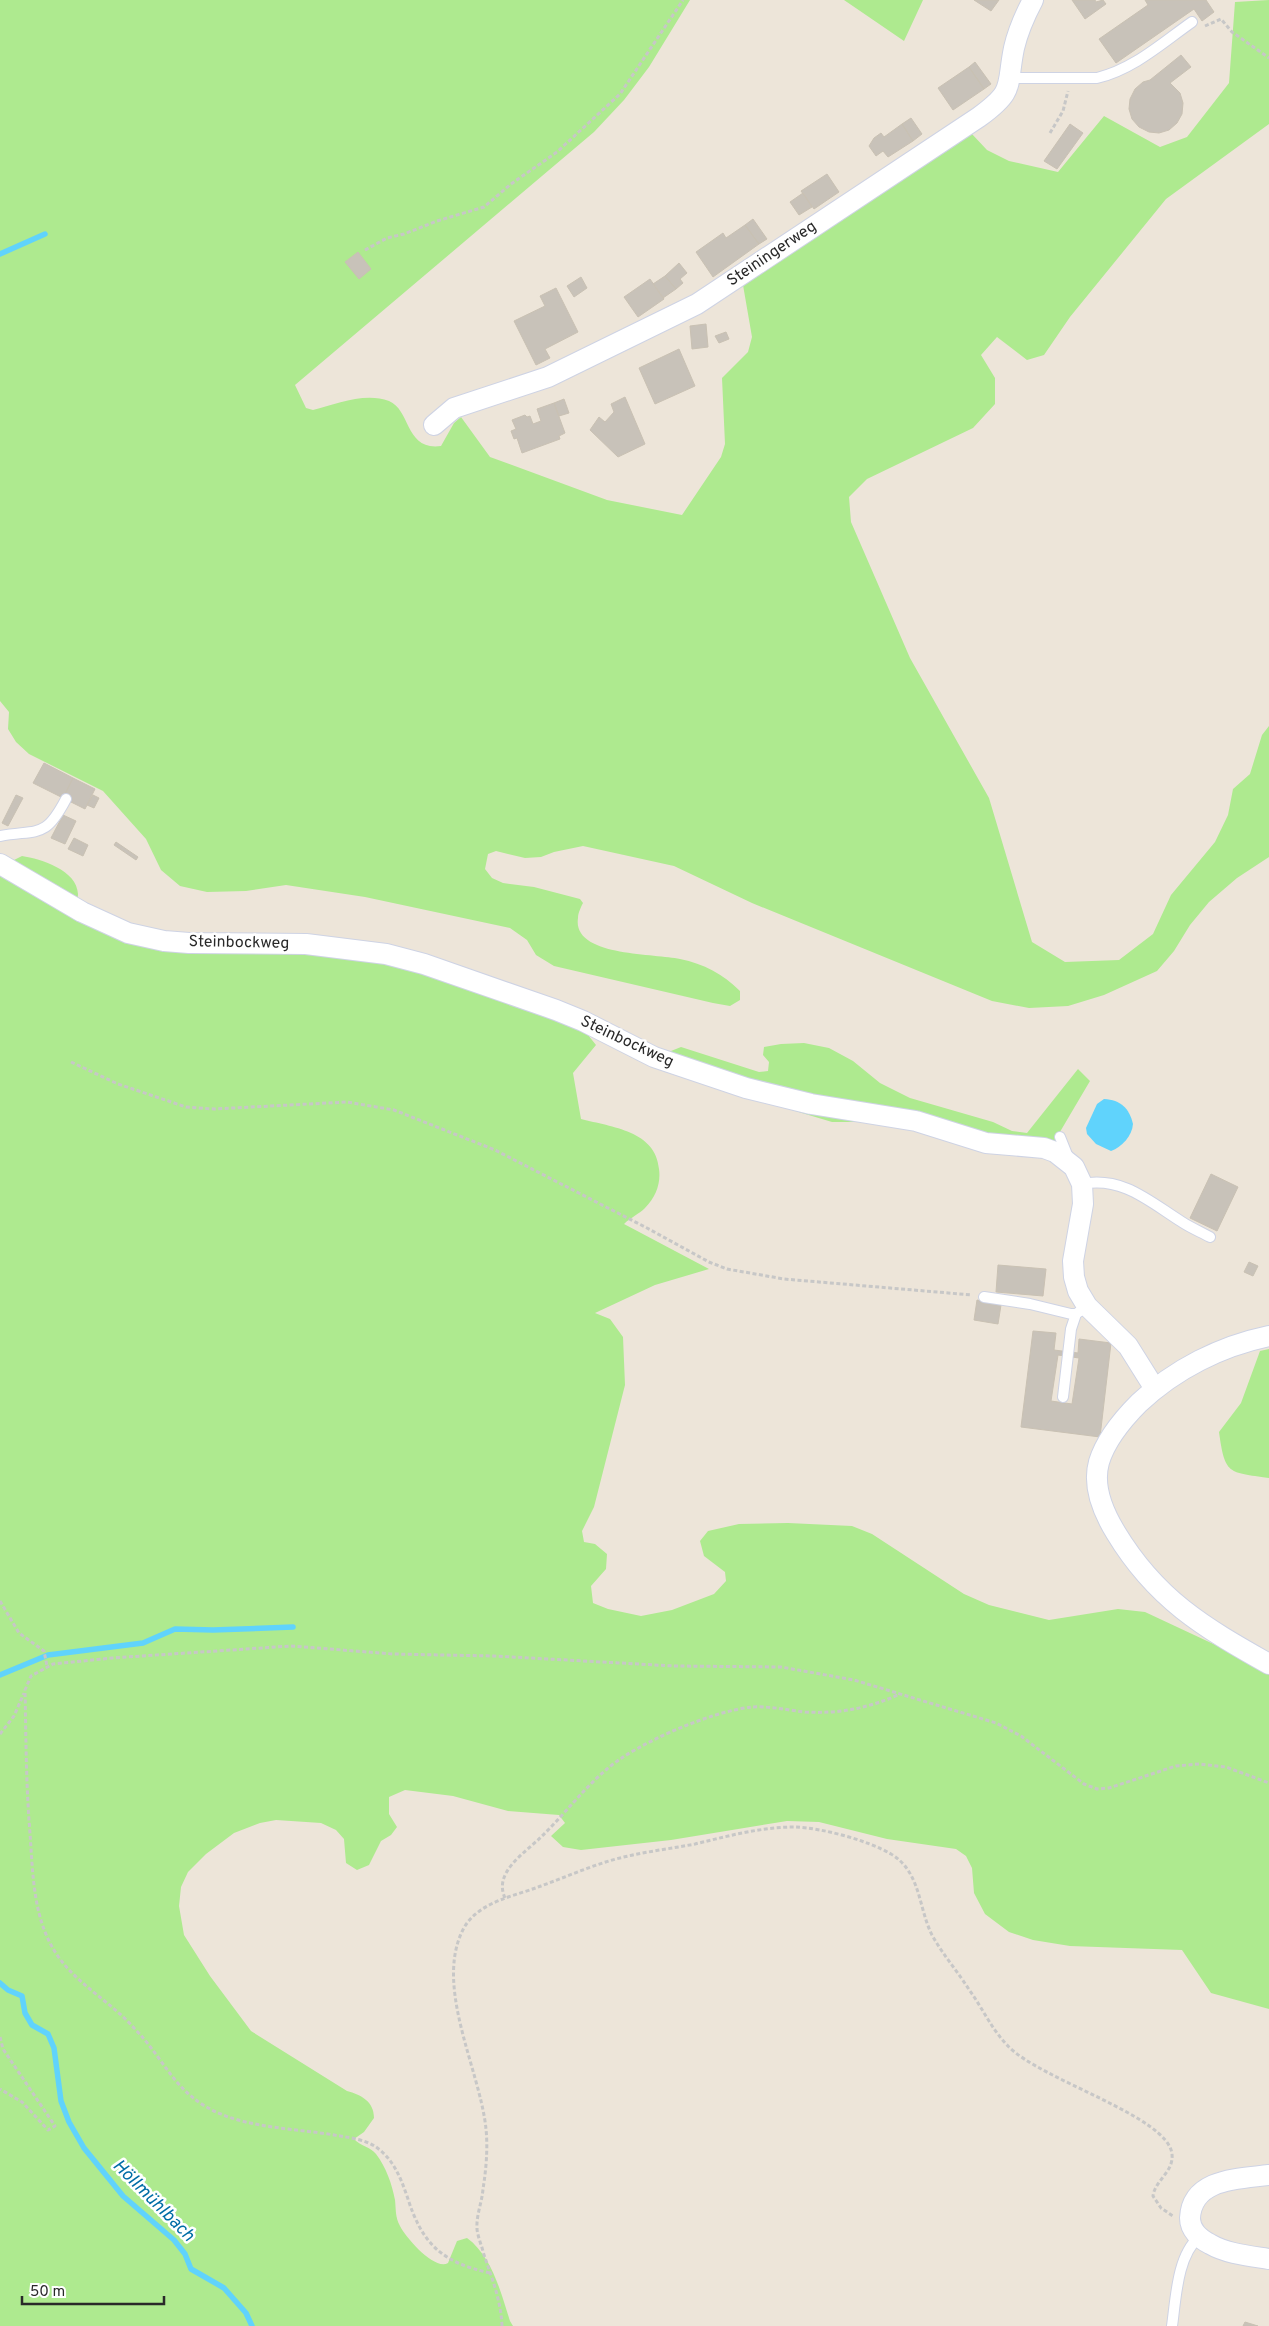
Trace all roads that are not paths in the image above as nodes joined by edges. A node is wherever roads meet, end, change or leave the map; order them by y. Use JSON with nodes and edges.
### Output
{"nodes":[{"id":1,"x":1033,"y":0,"type":"edge"},
{"id":2,"x":1192,"y":22,"type":"road end"},
{"id":3,"x":1011,"y":78,"type":"junction"},
{"id":4,"x":434,"y":425,"type":"dead end"},
{"id":5,"x":66,"y":799,"type":"dead end"},
{"id":6,"x":0,"y":836,"type":"edge"},
{"id":7,"x":0,"y":864,"type":"edge"},
{"id":8,"x":1060,"y":1137,"type":"dead end"},
{"id":9,"x":1072,"y":1163,"type":"junction"},
{"id":10,"x":1082,"y":1184,"type":"junction"},
{"id":11,"x":1210,"y":1237,"type":"dead end"},
{"id":12,"x":984,"y":1296,"type":"road end"},
{"id":13,"x":1081,"y":1310,"type":"junction"},
{"id":14,"x":1269,"y":1336,"type":"edge"},
{"id":15,"x":1155,"y":1389,"type":"junction"},
{"id":16,"x":1063,"y":1397,"type":"dead end"},
{"id":17,"x":1269,"y":1664,"type":"edge"},
{"id":18,"x":1269,"y":2175,"type":"edge"},
{"id":19,"x":1195,"y":2228,"type":"junction"},
{"id":20,"x":1269,"y":2259,"type":"edge"},
{"id":21,"x":1172,"y":2326,"type":"edge"}],
"edges":[{"from":1,"to":3,"type":"street","name":"Steiningerweg"},
{"from":2,"to":3,"type":"lane"},
{"from":3,"to":4,"type":"street","name":"Steiningerweg"},
{"from":5,"to":6,"type":"lane"},
{"from":7,"to":9,"type":"street","name":"Steinbockweg"},
{"from":8,"to":9,"type":"lane"},
{"from":9,"to":10,"type":"street"},
{"from":10,"to":11,"type":"lane"},
{"from":10,"to":13,"type":"street"},
{"from":12,"to":13,"type":"lane"},
{"from":13,"to":15,"type":"street"},
{"from":13,"to":16,"type":"lane"},
{"from":14,"to":15,"type":"street"},
{"from":15,"to":17,"type":"street"},
{"from":18,"to":19,"type":"street"},
{"from":19,"to":20,"type":"street"},
{"from":19,"to":21,"type":"lane"}]}
